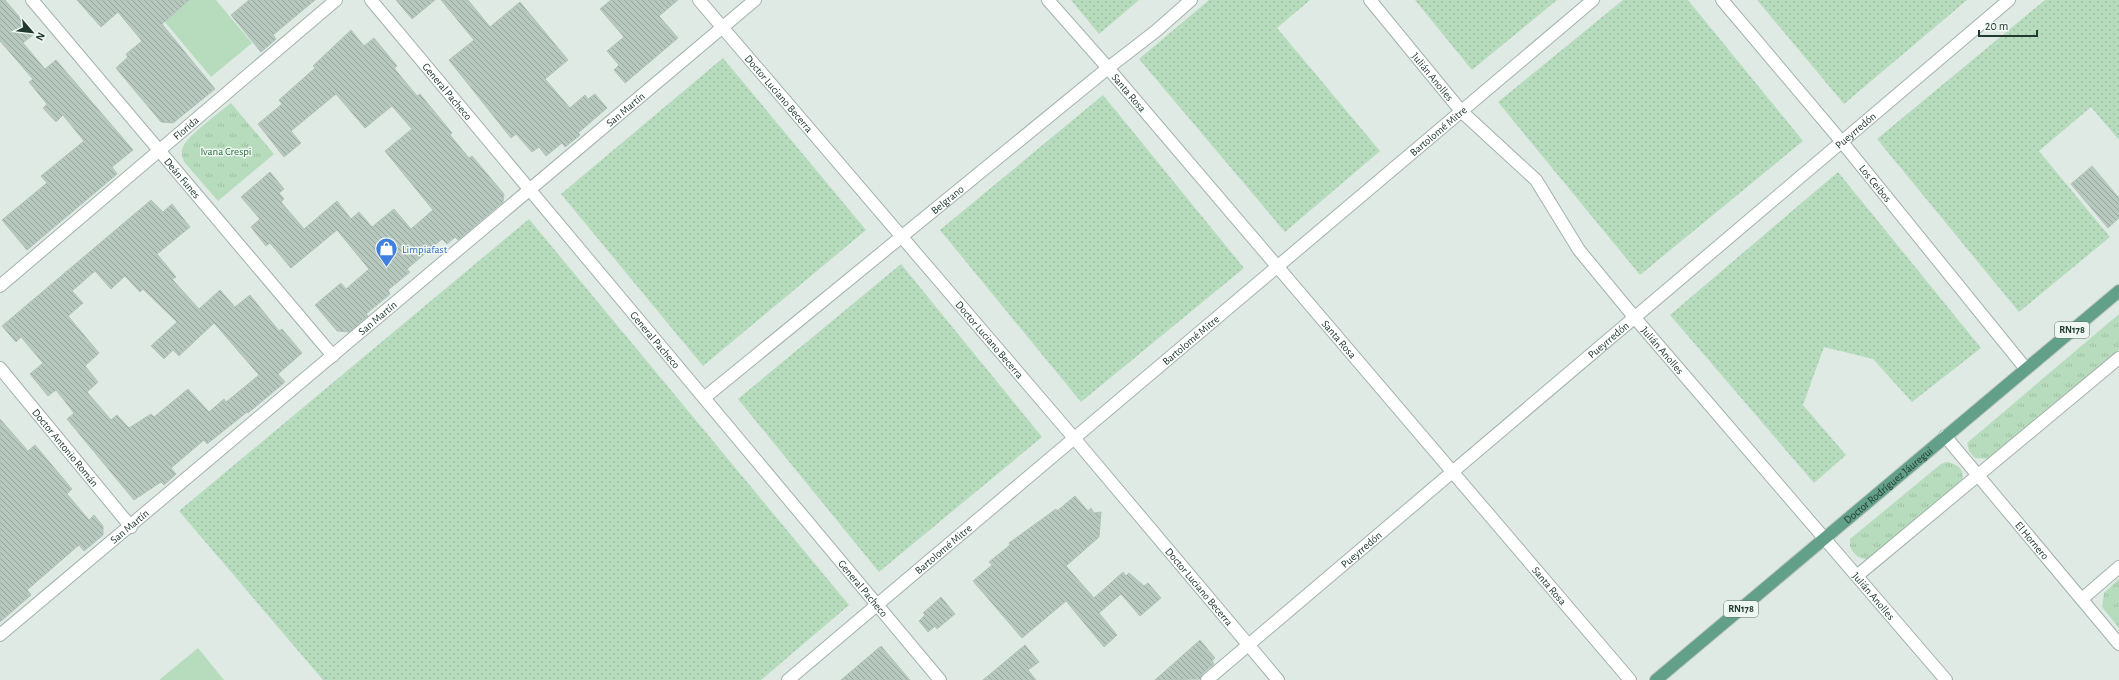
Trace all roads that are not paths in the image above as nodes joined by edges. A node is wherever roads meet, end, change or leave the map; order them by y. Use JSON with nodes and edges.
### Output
{"nodes":[{"id":1,"x":32,"y":0,"type":"edge"},
{"id":2,"x":336,"y":0,"type":"edge"},
{"id":3,"x":371,"y":0,"type":"edge"},
{"id":4,"x":699,"y":0,"type":"edge"},
{"id":5,"x":755,"y":0,"type":"edge"},
{"id":6,"x":1048,"y":0,"type":"edge"},
{"id":7,"x":1190,"y":0,"type":"edge"},
{"id":8,"x":1370,"y":0,"type":"edge"},
{"id":9,"x":1593,"y":0,"type":"edge"},
{"id":10,"x":1722,"y":0,"type":"edge"},
{"id":11,"x":2009,"y":0,"type":"edge"},
{"id":12,"x":723,"y":28,"type":"junction"},
{"id":13,"x":1108,"y":68,"type":"junction"},
{"id":14,"x":1461,"y":111,"type":"junction"},
{"id":15,"x":1842,"y":142,"type":"junction"},
{"id":16,"x":160,"y":151,"type":"junction"},
{"id":17,"x":530,"y":189,"type":"junction"},
{"id":18,"x":901,"y":237,"type":"junction"},
{"id":19,"x":1277,"y":266,"type":"junction"},
{"id":20,"x":0,"y":286,"type":"edge"},
{"id":21,"x":2119,"y":291,"type":"edge"},
{"id":22,"x":1635,"y":318,"type":"junction"},
{"id":23,"x":333,"y":356,"type":"junction"},
{"id":24,"x":2119,"y":358,"type":"edge"},
{"id":25,"x":0,"y":368,"type":"edge"},
{"id":26,"x":2026,"y":369,"type":"junction"},
{"id":27,"x":704,"y":398,"type":"junction"},
{"id":28,"x":1945,"y":436,"type":"junction"},
{"id":29,"x":1074,"y":438,"type":"junction"},
{"id":30,"x":1453,"y":471,"type":"junction"},
{"id":31,"x":1979,"y":476,"type":"junction"},
{"id":32,"x":131,"y":527,"type":"junction"},
{"id":33,"x":1826,"y":538,"type":"junction"},
{"id":34,"x":2119,"y":567,"type":"edge"},
{"id":35,"x":1858,"y":575,"type":"junction"},
{"id":36,"x":2082,"y":599,"type":"junction"},
{"id":37,"x":877,"y":605,"type":"junction"},
{"id":38,"x":0,"y":635,"type":"edge"},
{"id":39,"x":2119,"y":644,"type":"edge"},
{"id":40,"x":1249,"y":645,"type":"junction"},
{"id":41,"x":788,"y":680,"type":"edge"},
{"id":42,"x":940,"y":680,"type":"edge"},
{"id":43,"x":1207,"y":680,"type":"edge"},
{"id":44,"x":1278,"y":680,"type":"edge"},
{"id":45,"x":1630,"y":680,"type":"edge"},
{"id":46,"x":1656,"y":680,"type":"edge"},
{"id":47,"x":1946,"y":680,"type":"edge"}],
"edges":[{"from":1,"to":16,"type":"street","name":"Deán Funes"},
{"from":2,"to":16,"type":"street","name":"Florida"},
{"from":3,"to":17,"type":"street","name":"General Pacheco"},
{"from":4,"to":12,"type":"street","name":"Doctor Luciano Becerra"},
{"from":5,"to":12,"type":"street","name":"San Martín"},
{"from":6,"to":13,"type":"street","name":"Santa Rosa"},
{"from":7,"to":13,"type":"street","name":"Belgrano"},
{"from":8,"to":14,"type":"street","name":"Julián Anolles"},
{"from":9,"to":14,"type":"street","name":"Bartolomé Mitre"},
{"from":10,"to":15,"type":"street","name":"Los Ceibos"},
{"from":11,"to":15,"type":"street","name":"Pueyrredón"},
{"from":12,"to":17,"type":"street","name":"San Martín"},
{"from":12,"to":18,"type":"street","name":"Doctor Luciano Becerra"},
{"from":13,"to":18,"type":"street","name":"Belgrano"},
{"from":13,"to":19,"type":"street","name":"Santa Rosa"},
{"from":14,"to":19,"type":"street","name":"Bartolomé Mitre"},
{"from":14,"to":22,"type":"street","name":"Julián Anolles"},
{"from":15,"to":22,"type":"street","name":"Pueyrredón"},
{"from":15,"to":26,"type":"street","name":"Los Ceibos"},
{"from":16,"to":20,"type":"street","name":"Florida"},
{"from":16,"to":23,"type":"street","name":"Deán Funes"},
{"from":17,"to":23,"type":"street","name":"San Martín"},
{"from":17,"to":27,"type":"street","name":"General Pacheco"},
{"from":18,"to":27,"type":"street","name":"Belgrano"},
{"from":18,"to":29,"type":"street","name":"Doctor Luciano Becerra"},
{"from":19,"to":29,"type":"street","name":"Bartolomé Mitre"},
{"from":19,"to":30,"type":"street","name":"Santa Rosa"},
{"from":21,"to":26,"type":"main road","name":"Doctor Rodríguez Jáuregui","number":"RN178"},
{"from":22,"to":30,"type":"street","name":"Pueyrredón"},
{"from":22,"to":33,"type":"street","name":"Julián Anolles"},
{"from":23,"to":32,"type":"street","name":"San Martín"},
{"from":24,"to":31,"type":"street"},
{"from":25,"to":32,"type":"street","name":"Doctor Antonio Román"},
{"from":26,"to":28,"type":"main road","name":"Doctor Rodríguez Jáuregui","number":"RN178"},
{"from":27,"to":37,"type":"street","name":"General Pacheco"},
{"from":28,"to":31,"type":"street","name":"El Hornero"},
{"from":28,"to":33,"type":"main road","name":"Doctor Rodríguez Jáuregui","number":"RN178"},
{"from":29,"to":37,"type":"street","name":"Bartolomé Mitre"},
{"from":29,"to":40,"type":"street","name":"Doctor Luciano Becerra"},
{"from":30,"to":40,"type":"street","name":"Pueyrredón"},
{"from":30,"to":45,"type":"street","name":"Santa Rosa"},
{"from":31,"to":35,"type":"street"},
{"from":31,"to":36,"type":"street","name":"El Hornero"},
{"from":32,"to":38,"type":"street","name":"San Martín"},
{"from":33,"to":35,"type":"street","name":"Julián Anolles"},
{"from":33,"to":46,"type":"main road","name":"Doctor Rodríguez Jáuregui","number":"RN178"},
{"from":34,"to":36,"type":"street"},
{"from":35,"to":47,"type":"street","name":"Julián Anolles"},
{"from":36,"to":39,"type":"street","name":"El Hornero"},
{"from":37,"to":41,"type":"street","name":"Bartolomé Mitre"},
{"from":37,"to":42,"type":"street","name":"General Pacheco"},
{"from":40,"to":43,"type":"street","name":"Pueyrredón"},
{"from":40,"to":44,"type":"street","name":"Doctor Luciano Becerra"}]}
